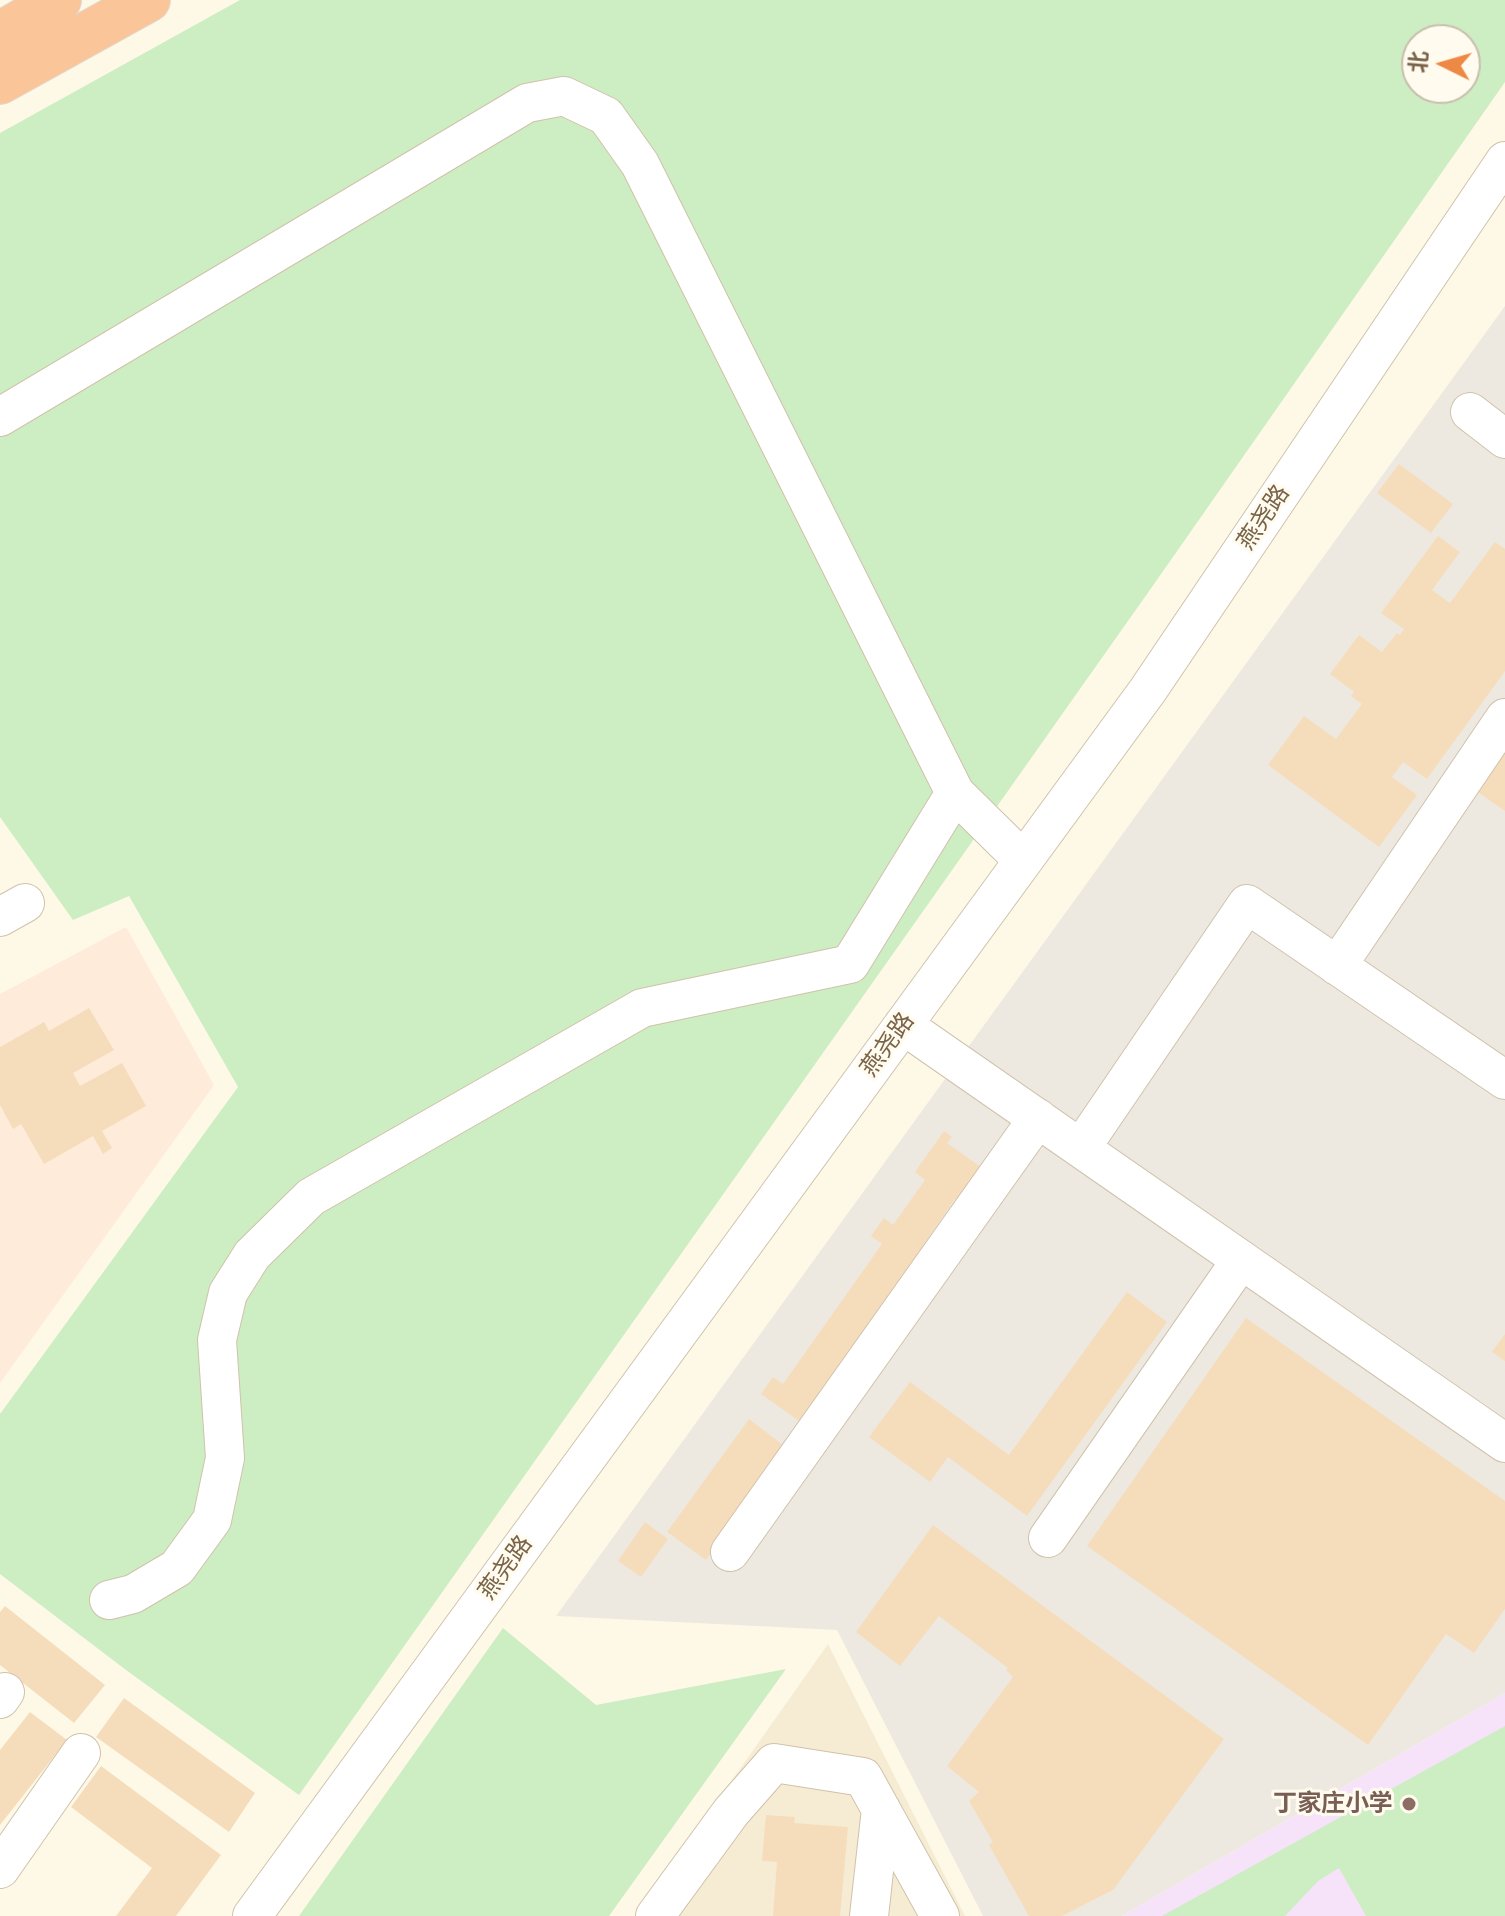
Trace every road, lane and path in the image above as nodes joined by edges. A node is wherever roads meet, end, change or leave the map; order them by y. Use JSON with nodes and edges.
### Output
{"nodes":[{"id":1,"x":59,"y":0,"type":"edge"},
{"id":2,"x":148,"y":0,"type":"edge"},
{"id":3,"x":0,"y":34,"type":"edge"},
{"id":4,"x":0,"y":82,"type":"edge"},
{"id":5,"x":1505,"y":161,"type":"edge"},
{"id":6,"x":1470,"y":412,"type":"dead end"},
{"id":7,"x":0,"y":417,"type":"edge"},
{"id":8,"x":1505,"y":439,"type":"edge"},
{"id":9,"x":1505,"y":718,"type":"edge"},
{"id":10,"x":955,"y":793,"type":"junction"},
{"id":11,"x":1023,"y":860,"type":"junction"},
{"id":12,"x":1337,"y":966,"type":"junction"},
{"id":13,"x":903,"y":1025,"type":"junction"},
{"id":14,"x":1505,"y":1080,"type":"edge"},
{"id":15,"x":1038,"y":1118,"type":"junction"},
{"id":16,"x":1081,"y":1148,"type":"junction"},
{"id":17,"x":1241,"y":1260,"type":"junction"},
{"id":18,"x":1505,"y":1443,"type":"edge"},
{"id":19,"x":1048,"y":1538,"type":"dead end"},
{"id":20,"x":730,"y":1552,"type":"dead end"},
{"id":21,"x":109,"y":1600,"type":"dead end"},
{"id":22,"x":81,"y":1753,"type":"dead end"},
{"id":23,"x":881,"y":1809,"type":"junction"},
{"id":24,"x":0,"y":1869,"type":"edge"},
{"id":25,"x":252,"y":1916,"type":"edge"},
{"id":26,"x":655,"y":1916,"type":"edge"},
{"id":27,"x":869,"y":1916,"type":"edge"},
{"id":28,"x":940,"y":1916,"type":"edge"}],
"edges":[{"from":1,"to":3,"type":"highway"},
{"from":2,"to":4,"type":"highway"},
{"from":5,"to":11,"type":"street","name":"燕尧路"},
{"from":6,"to":8,"type":"street"},
{"from":7,"to":10,"type":"street"},
{"from":9,"to":12,"type":"street"},
{"from":10,"to":11,"type":"street"},
{"from":10,"to":21,"type":"street"},
{"from":11,"to":13,"type":"street","name":"燕尧路"},
{"from":12,"to":14,"type":"street"},
{"from":12,"to":16,"type":"street"},
{"from":13,"to":15,"type":"street"},
{"from":13,"to":25,"type":"street","name":"燕尧路"},
{"from":15,"to":16,"type":"street"},
{"from":15,"to":20,"type":"street"},
{"from":16,"to":17,"type":"street"},
{"from":17,"to":18,"type":"street"},
{"from":17,"to":19,"type":"street"},
{"from":22,"to":24,"type":"street"},
{"from":23,"to":26,"type":"street"},
{"from":23,"to":27,"type":"street"},
{"from":23,"to":28,"type":"street"}]}
